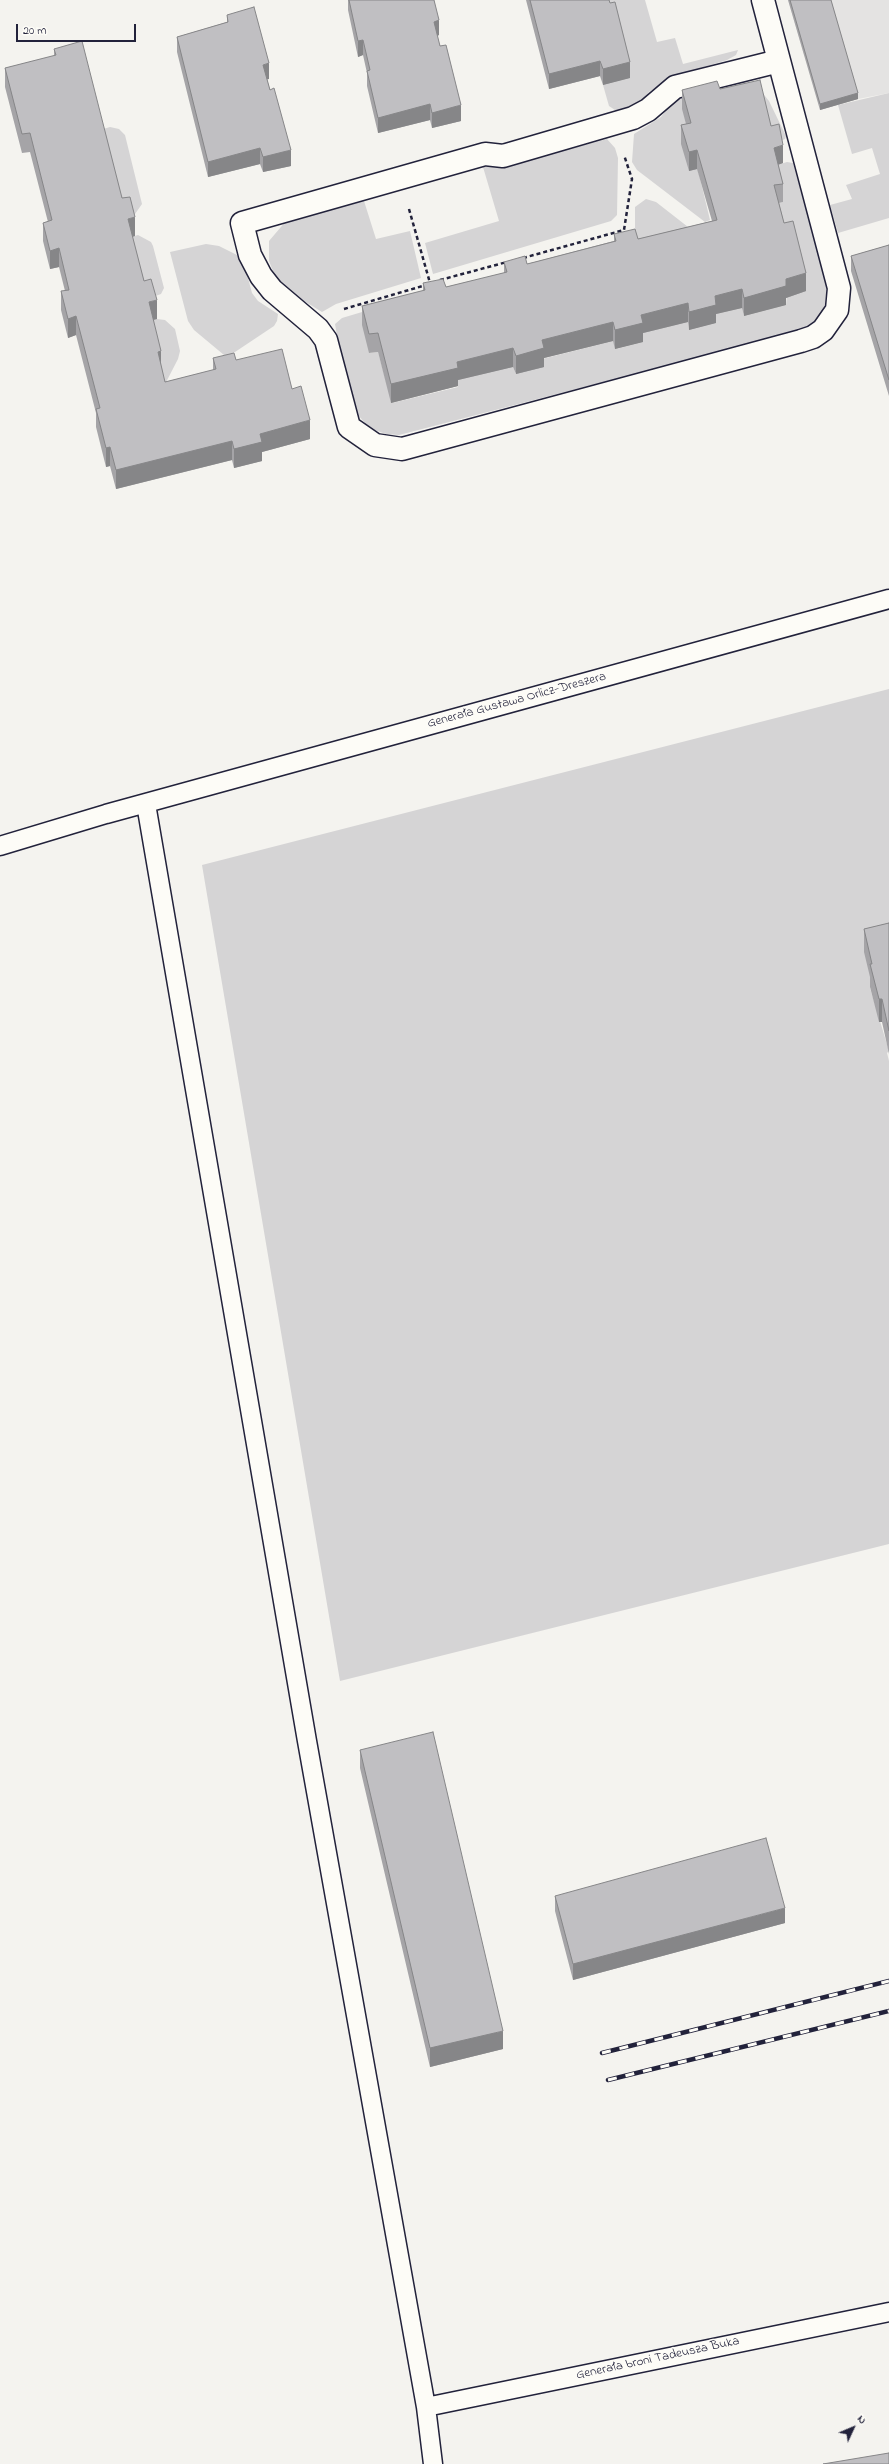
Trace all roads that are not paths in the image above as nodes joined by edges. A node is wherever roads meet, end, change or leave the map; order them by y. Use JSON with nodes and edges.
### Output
{"nodes":[{"id":1,"x":763,"y":0,"type":"edge"},
{"id":2,"x":779,"y":61,"type":"junction"},
{"id":3,"x":889,"y":599,"type":"edge"},
{"id":4,"x":146,"y":804,"type":"junction"},
{"id":5,"x":0,"y":846,"type":"edge"},
{"id":6,"x":889,"y":2312,"type":"edge"},
{"id":7,"x":426,"y":2407,"type":"junction"},
{"id":8,"x":433,"y":2464,"type":"edge"}],
"edges":[{"from":1,"to":2,"type":"street"},
{"from":2,"to":2,"type":"street"},
{"from":3,"to":4,"type":"lane","name":"Generała Gustawa Orlicz-Dreszera"},
{"from":4,"to":5,"type":"lane","name":"Generała Gustawa Orlicz-Dreszera"},
{"from":4,"to":7,"type":"lane"},
{"from":6,"to":7,"type":"lane","name":"Generała broni Tadeusza Buka"},
{"from":7,"to":8,"type":"lane"}]}
